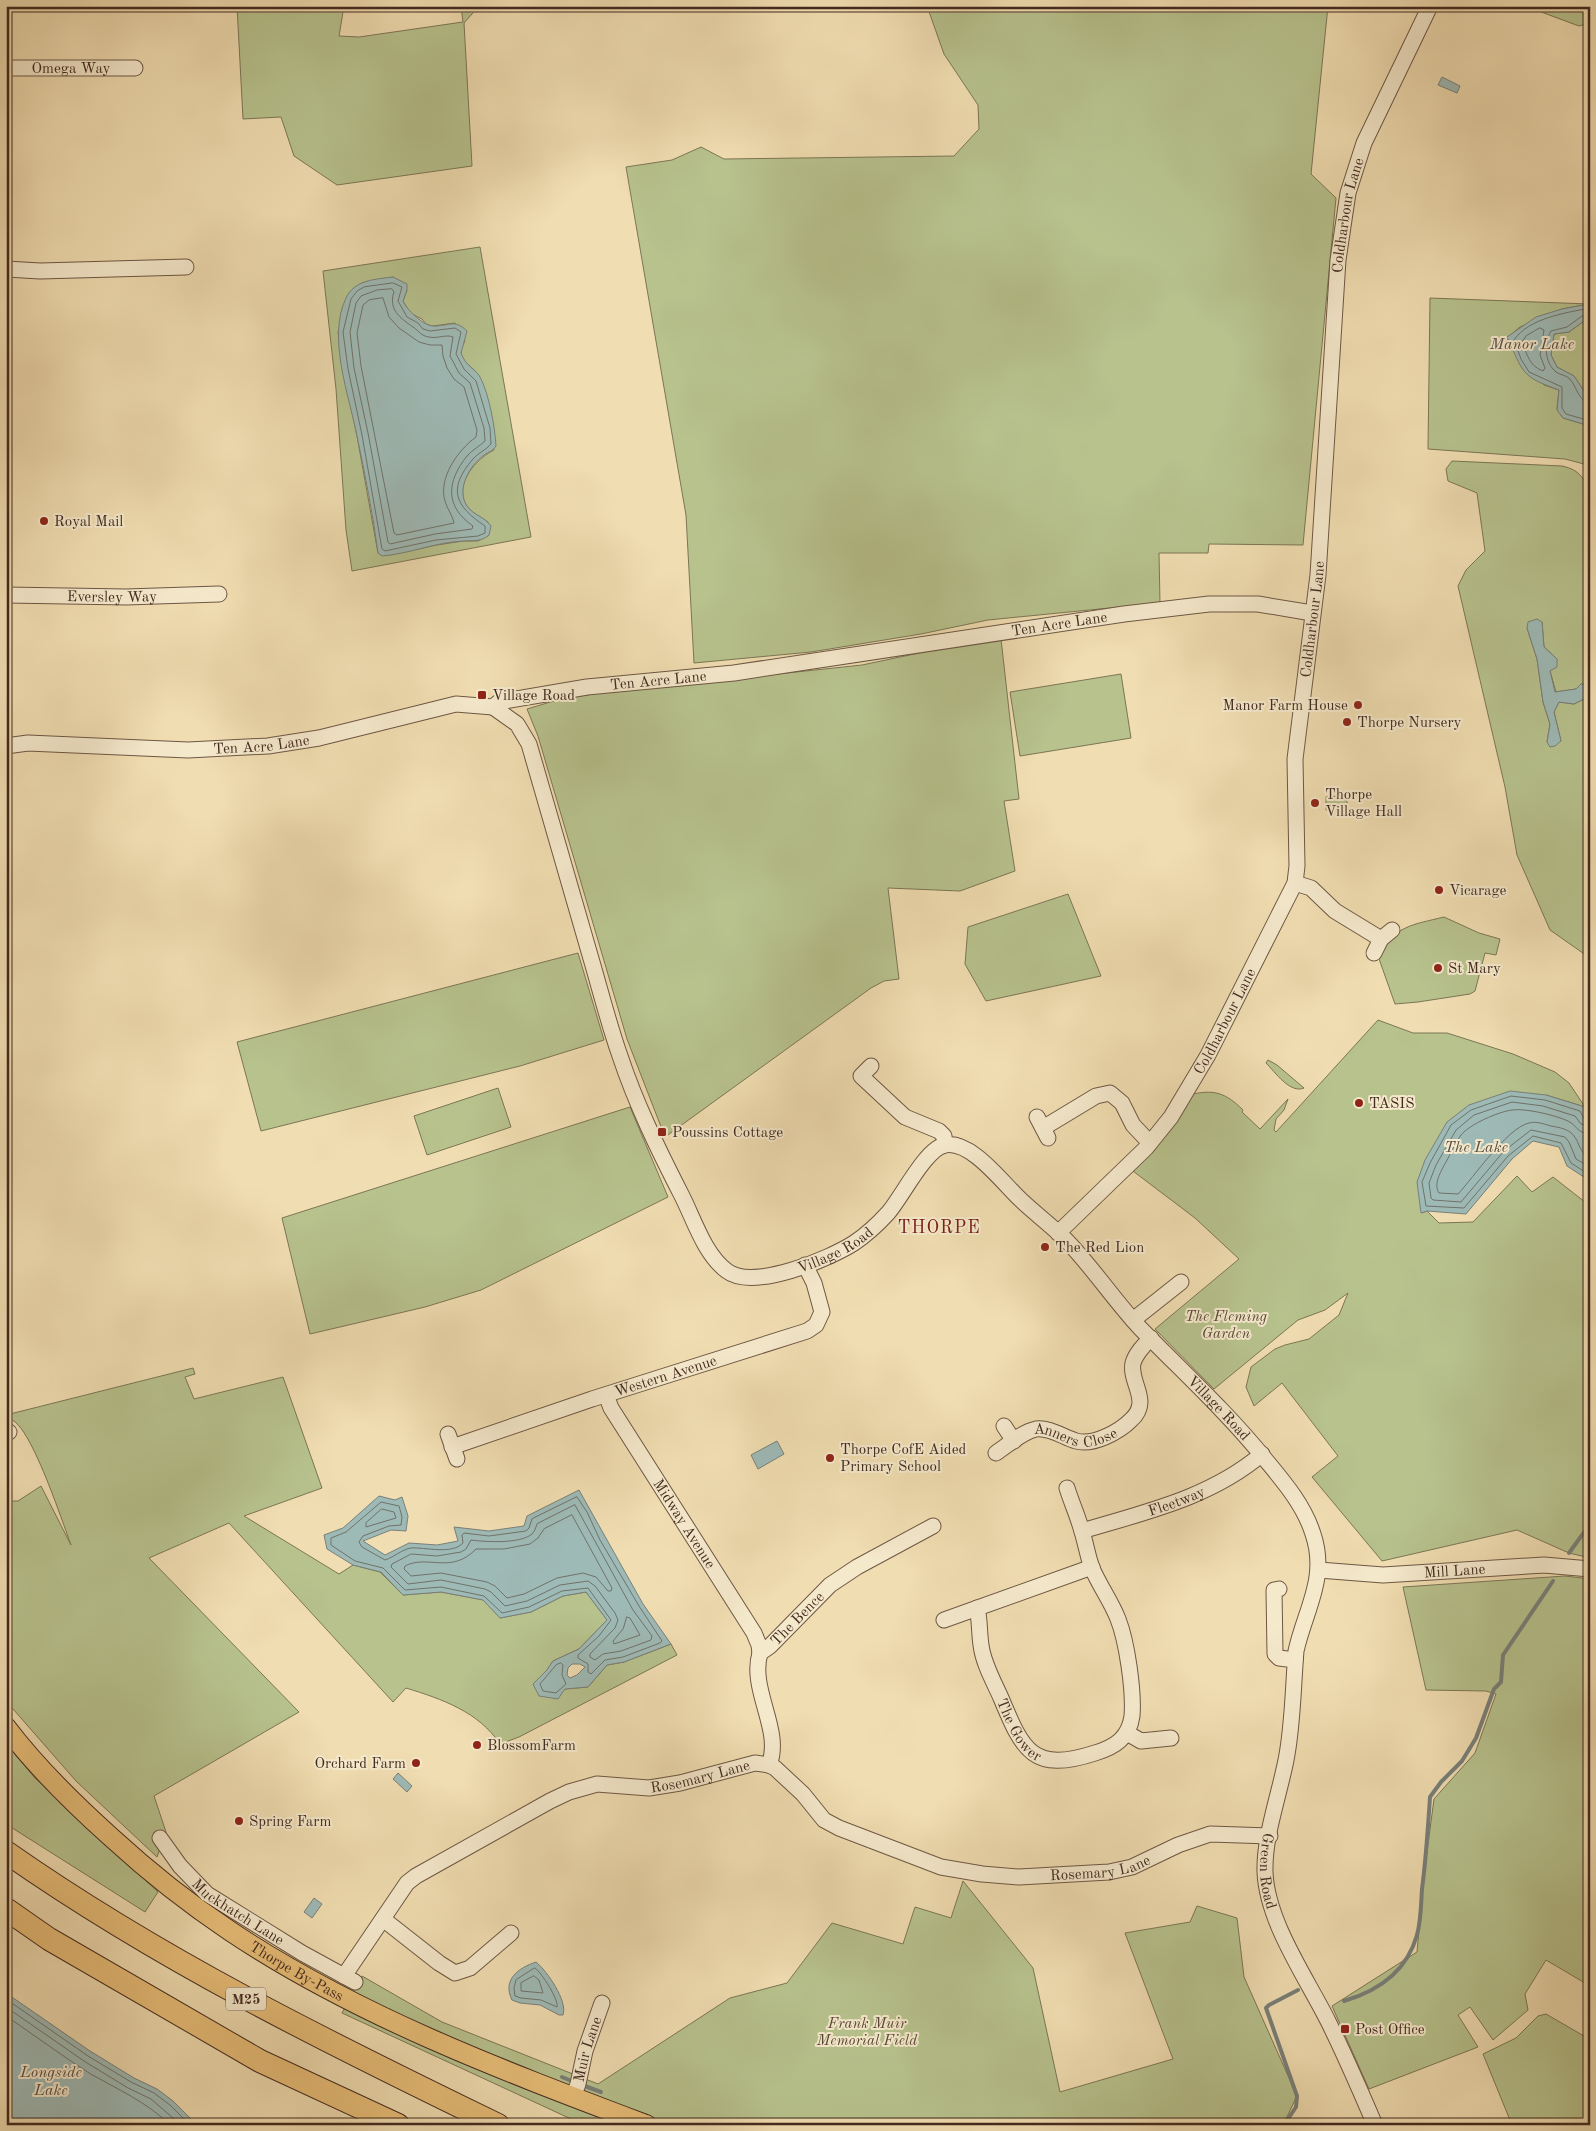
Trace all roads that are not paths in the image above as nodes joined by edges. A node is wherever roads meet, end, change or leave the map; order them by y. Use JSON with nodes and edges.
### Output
{"nodes":[{"id":1,"x":1430,"y":6,"type":"edge"},
{"id":2,"x":6,"y":68,"type":"edge"},
{"id":3,"x":135,"y":68,"type":"dead end"},
{"id":4,"x":186,"y":267,"type":"dead end"},
{"id":5,"x":6,"y":269,"type":"edge"},
{"id":6,"x":219,"y":594,"type":"dead end"},
{"id":7,"x":6,"y":595,"type":"edge"},
{"id":8,"x":1312,"y":613,"type":"junction"},
{"id":9,"x":493,"y":707,"type":"junction"},
{"id":10,"x":6,"y":746,"type":"edge"},
{"id":11,"x":1295,"y":883,"type":"junction"},
{"id":12,"x":1374,"y":953,"type":"dead end"},
{"id":13,"x":871,"y":1066,"type":"dead end"},
{"id":14,"x":1043,"y":1128,"type":"dead end"},
{"id":15,"x":1150,"y":1143,"type":"junction"},
{"id":16,"x":945,"y":1145,"type":"junction"},
{"id":17,"x":1058,"y":1233,"type":"junction"},
{"id":18,"x":805,"y":1265,"type":"junction"},
{"id":19,"x":1181,"y":1282,"type":"dead end"},
{"id":20,"x":1133,"y":1320,"type":"junction"},
{"id":21,"x":1151,"y":1338,"type":"junction"},
{"id":22,"x":606,"y":1395,"type":"junction"},
{"id":23,"x":1004,"y":1426,"type":"dead end"},
{"id":24,"x":1014,"y":1441,"type":"junction"},
{"id":25,"x":452,"y":1447,"type":"dead end"},
{"id":26,"x":996,"y":1453,"type":"dead end"},
{"id":27,"x":1262,"y":1454,"type":"junction"},
{"id":28,"x":1067,"y":1488,"type":"dead end"},
{"id":29,"x":933,"y":1526,"type":"dead end"},
{"id":30,"x":1082,"y":1531,"type":"junction"},
{"id":31,"x":1092,"y":1567,"type":"junction"},
{"id":32,"x":1590,"y":1569,"type":"edge"},
{"id":33,"x":1319,"y":1570,"type":"junction"},
{"id":34,"x":1279,"y":1589,"type":"dead end"},
{"id":35,"x":977,"y":1608,"type":"junction"},
{"id":36,"x":944,"y":1620,"type":"dead end"},
{"id":37,"x":760,"y":1653,"type":"junction"},
{"id":38,"x":1295,"y":1660,"type":"junction"},
{"id":39,"x":6,"y":1727,"type":"edge"},
{"id":40,"x":1127,"y":1733,"type":"junction"},
{"id":41,"x":1171,"y":1738,"type":"dead end"},
{"id":42,"x":769,"y":1765,"type":"junction"},
{"id":43,"x":1270,"y":1836,"type":"junction"},
{"id":44,"x":160,"y":1838,"type":"dead end"},
{"id":45,"x":6,"y":1852,"type":"edge"},
{"id":46,"x":6,"y":1909,"type":"edge"},
{"id":47,"x":383,"y":1919,"type":"junction"},
{"id":48,"x":510,"y":1933,"type":"dead end"},
{"id":49,"x":350,"y":1979,"type":"joint"},
{"id":50,"x":602,"y":2003,"type":"dead end"},
{"id":51,"x":573,"y":2097,"type":"junction"},
{"id":52,"x":398,"y":2125,"type":"edge"},
{"id":53,"x":498,"y":2125,"type":"edge"},
{"id":54,"x":646,"y":2125,"type":"edge"},
{"id":55,"x":1375,"y":2125,"type":"edge"}],
"edges":[{"from":1,"to":8,"type":"street","name":"Coldharbour Lane"},
{"from":2,"to":3,"type":"street","name":"Omega Way"},
{"from":4,"to":5,"type":"street"},
{"from":6,"to":7,"type":"street","name":"Eversley Way"},
{"from":8,"to":9,"type":"street","name":"Ten Acre Lane"},
{"from":8,"to":11,"type":"street","name":"Coldharbour Lane"},
{"from":9,"to":10,"type":"street","name":"Ten Acre Lane"},
{"from":9,"to":18,"type":"street","name":"Village Road"},
{"from":11,"to":12,"type":"street"},
{"from":11,"to":15,"type":"street","name":"Coldharbour Lane"},
{"from":13,"to":16,"type":"street"},
{"from":14,"to":15,"type":"street"},
{"from":15,"to":17,"type":"street","name":"Coldharbour Lane"},
{"from":16,"to":17,"type":"street","name":"Village Road"},
{"from":16,"to":18,"type":"street","name":"Village Road"},
{"from":17,"to":20,"type":"street","name":"Village Road"},
{"from":18,"to":22,"type":"street","name":"Western Avenue"},
{"from":19,"to":20,"type":"street"},
{"from":20,"to":21,"type":"street","name":"Village Road"},
{"from":21,"to":24,"type":"street","name":"Anners Close"},
{"from":21,"to":27,"type":"street","name":"Village Road"},
{"from":22,"to":25,"type":"street","name":"Western Avenue"},
{"from":22,"to":37,"type":"street","name":"Midway Avenue"},
{"from":23,"to":24,"type":"street","name":"Anners Close"},
{"from":24,"to":26,"type":"street","name":"Anners Close"},
{"from":27,"to":30,"type":"street","name":"Fleetway"},
{"from":27,"to":33,"type":"street","name":"Village Road"},
{"from":28,"to":30,"type":"street"},
{"from":29,"to":37,"type":"street","name":"The Bence"},
{"from":30,"to":31,"type":"street"},
{"from":31,"to":35,"type":"street"},
{"from":31,"to":40,"type":"street"},
{"from":32,"to":33,"type":"street","name":"Mill Lane"},
{"from":33,"to":38,"type":"street","name":"Green Road"},
{"from":34,"to":38,"type":"street"},
{"from":35,"to":36,"type":"street"},
{"from":35,"to":40,"type":"street","name":"The Gower"},
{"from":37,"to":42,"type":"street","name":"The Bence"},
{"from":38,"to":43,"type":"street","name":"Green Road"},
{"from":39,"to":51,"type":"main road","name":"Thorpe By-Pass"},
{"from":40,"to":41,"type":"street"},
{"from":42,"to":43,"type":"street","name":"Rosemary Lane"},
{"from":42,"to":47,"type":"street","name":"Rosemary Lane"},
{"from":43,"to":55,"type":"street","name":"Green Road"},
{"from":44,"to":49,"type":"street","name":"Muckhatch Lane"},
{"from":45,"to":53,"type":"highway","number":"M25"},
{"from":46,"to":52,"type":"highway"},
{"from":47,"to":48,"type":"street"},
{"from":47,"to":49,"type":"street","name":"Rosemary Lane"},
{"from":50,"to":51,"type":"street","name":"Muir Lane"},
{"from":51,"to":54,"type":"main road","name":"Thorpe By-Pass"}]}
